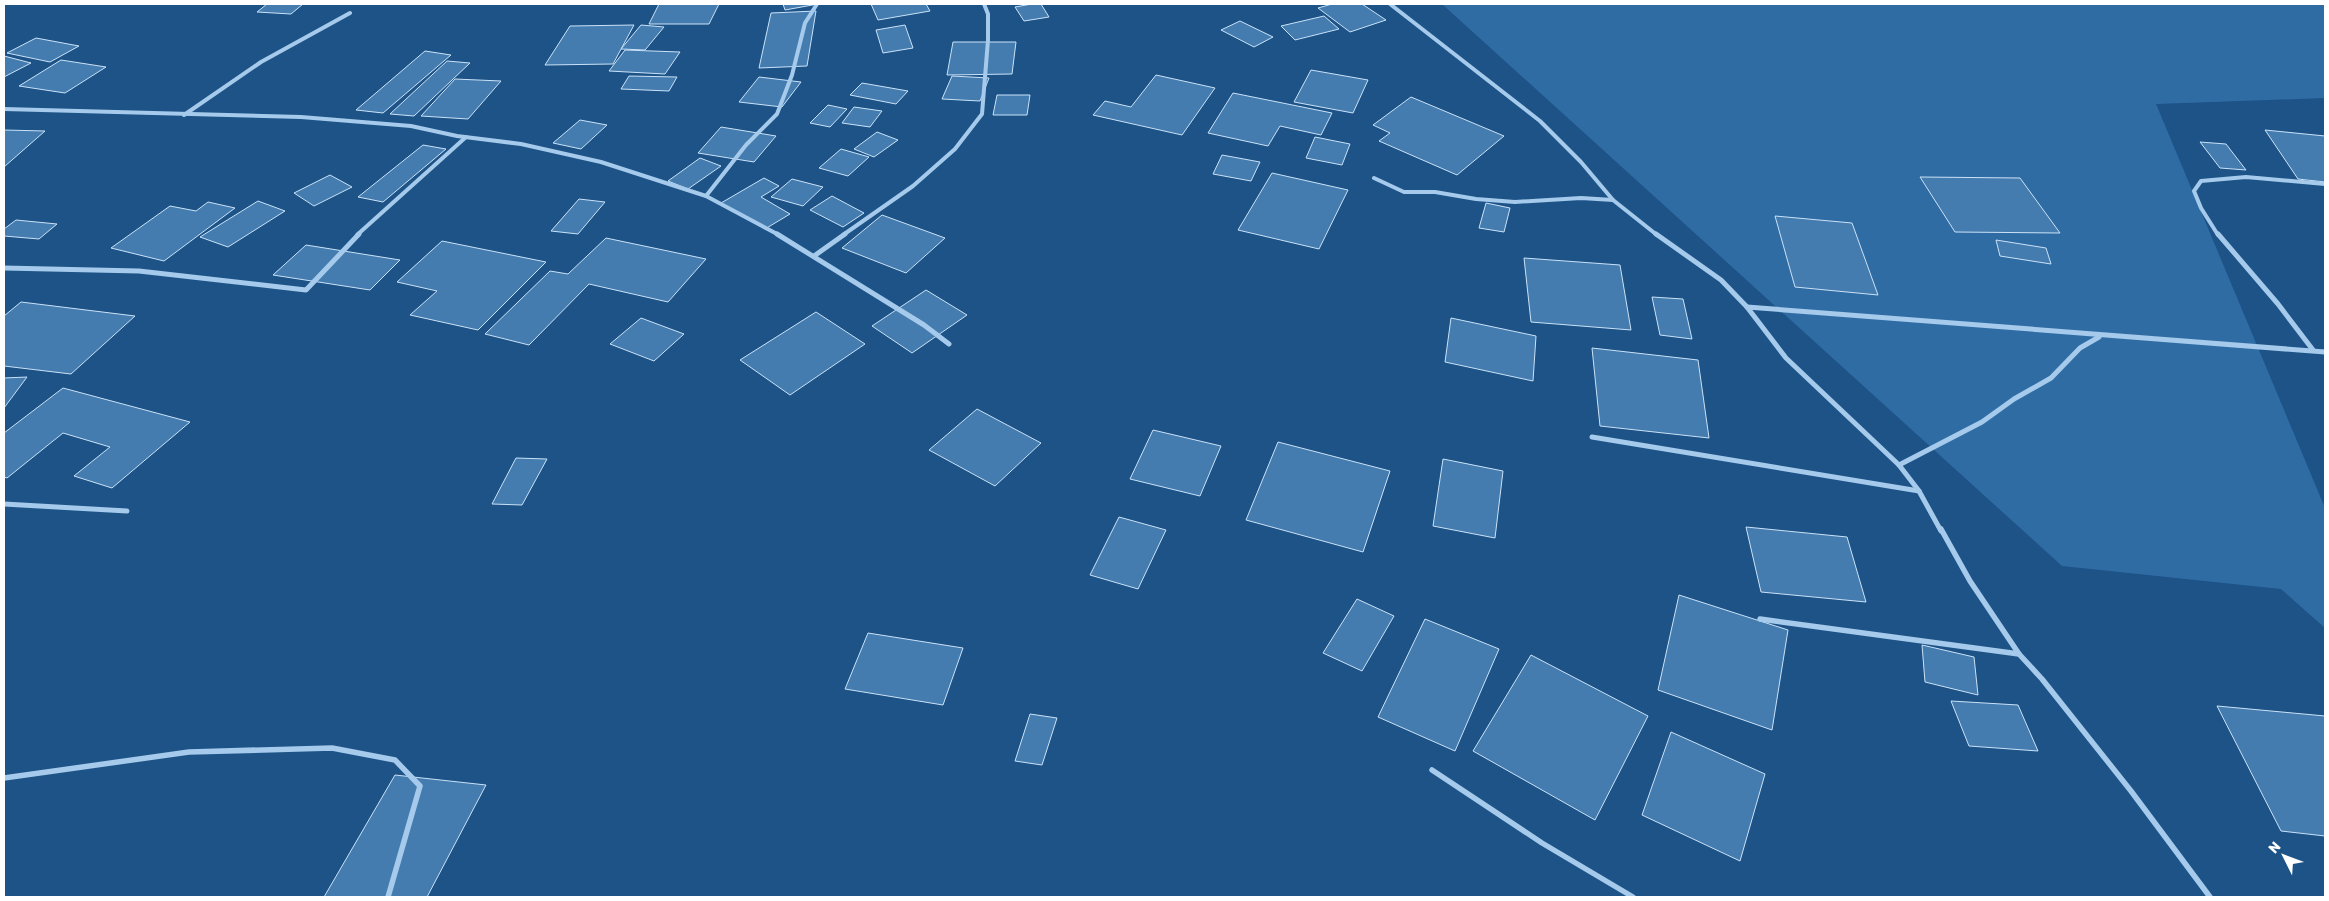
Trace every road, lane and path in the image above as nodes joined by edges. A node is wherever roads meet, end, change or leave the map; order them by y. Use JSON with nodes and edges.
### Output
{"nodes":[{"id":1,"x":816,"y":4,"type":"edge"},
{"id":2,"x":984,"y":4,"type":"edge"},
{"id":3,"x":1390,"y":4,"type":"edge"},
{"id":4,"x":350,"y":13,"type":"dead end"},
{"id":5,"x":4,"y":110,"type":"edge"},
{"id":6,"x":184,"y":115,"type":"junction"},
{"id":7,"x":466,"y":138,"type":"junction"},
{"id":8,"x":1374,"y":178,"type":"dead end"},
{"id":9,"x":2325,"y":184,"type":"edge"},
{"id":10,"x":706,"y":196,"type":"junction"},
{"id":11,"x":1614,"y":200,"type":"junction"},
{"id":12,"x":814,"y":256,"type":"junction"},
{"id":13,"x":4,"y":268,"type":"edge"},
{"id":14,"x":1747,"y":307,"type":"junction"},
{"id":15,"x":2100,"y":336,"type":"junction"},
{"id":16,"x":949,"y":344,"type":"dead end"},
{"id":17,"x":2313,"y":350,"type":"junction"},
{"id":18,"x":2325,"y":352,"type":"edge"},
{"id":19,"x":1592,"y":437,"type":"dead end"},
{"id":20,"x":1899,"y":464,"type":"junction"},
{"id":21,"x":1919,"y":492,"type":"junction"},
{"id":22,"x":4,"y":504,"type":"edge"},
{"id":23,"x":126,"y":511,"type":"dead end"},
{"id":24,"x":1760,"y":619,"type":"dead end"},
{"id":25,"x":2019,"y":654,"type":"junction"},
{"id":26,"x":1432,"y":770,"type":"dead end"},
{"id":27,"x":4,"y":778,"type":"edge"},
{"id":28,"x":388,"y":897,"type":"edge"},
{"id":29,"x":1633,"y":897,"type":"edge"},
{"id":30,"x":2210,"y":897,"type":"edge"}],
"edges":[{"from":1,"to":10,"type":"street"},
{"from":2,"to":12,"type":"street"},
{"from":3,"to":11,"type":"street"},
{"from":4,"to":6,"type":"street"},
{"from":5,"to":6,"type":"street"},
{"from":6,"to":7,"type":"street"},
{"from":7,"to":10,"type":"street"},
{"from":7,"to":13,"type":"street"},
{"from":8,"to":11,"type":"street"},
{"from":9,"to":17,"type":"street"},
{"from":10,"to":12,"type":"street"},
{"from":11,"to":14,"type":"street"},
{"from":12,"to":16,"type":"street"},
{"from":14,"to":15,"type":"street"},
{"from":14,"to":20,"type":"street"},
{"from":15,"to":17,"type":"street"},
{"from":15,"to":20,"type":"street"},
{"from":17,"to":18,"type":"street"},
{"from":19,"to":21,"type":"street"},
{"from":20,"to":21,"type":"street"},
{"from":21,"to":25,"type":"street"},
{"from":22,"to":23,"type":"street"},
{"from":24,"to":25,"type":"street"},
{"from":25,"to":30,"type":"street"},
{"from":26,"to":29,"type":"street"},
{"from":27,"to":28,"type":"street"}]}
